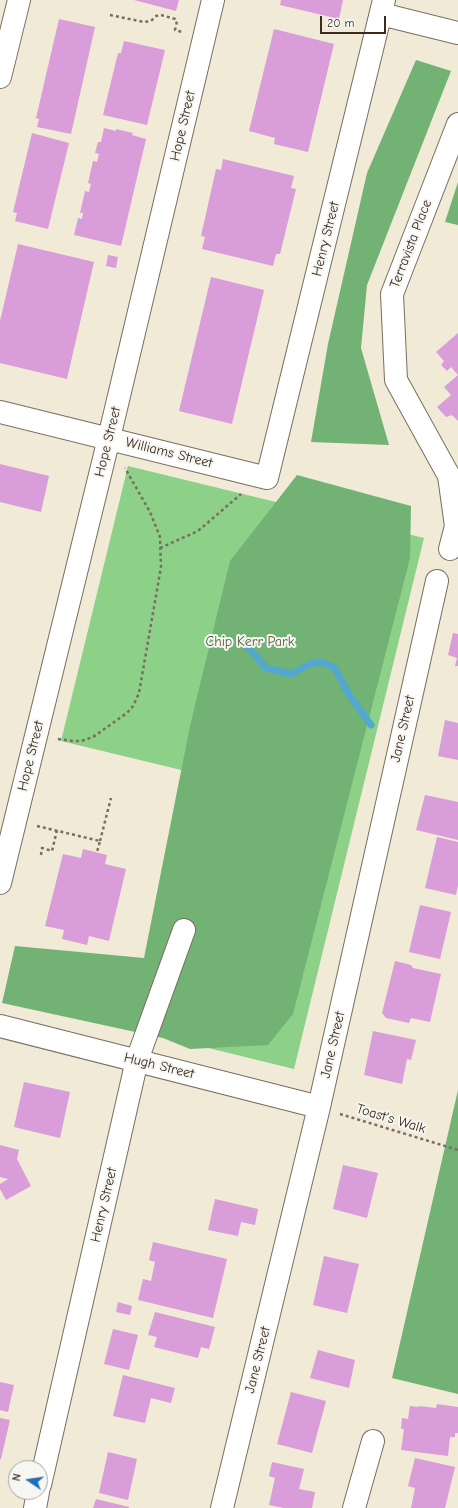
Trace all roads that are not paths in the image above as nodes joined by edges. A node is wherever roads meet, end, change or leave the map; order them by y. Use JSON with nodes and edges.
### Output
{"nodes":[{"id":1,"x":18,"y":0,"type":"edge"},
{"id":2,"x":213,"y":0,"type":"edge"},
{"id":3,"x":383,"y":7,"type":"edge"},
{"id":4,"x":458,"y":33,"type":"edge"},
{"id":5,"x":0,"y":77,"type":"edge"},
{"id":6,"x":458,"y":124,"type":"edge"},
{"id":7,"x":0,"y":412,"type":"edge"},
{"id":8,"x":109,"y":438,"type":"junction"},
{"id":9,"x":267,"y":478,"type":"joint"},
{"id":10,"x":450,"y":549,"type":"dead end"},
{"id":11,"x":436,"y":581,"type":"dead end"},
{"id":12,"x":0,"y":882,"type":"edge"},
{"id":13,"x":184,"y":930,"type":"dead end"},
{"id":14,"x":0,"y":1026,"type":"edge"},
{"id":15,"x":137,"y":1060,"type":"junction"},
{"id":16,"x":319,"y":1107,"type":"junction"},
{"id":17,"x":373,"y":1441,"type":"dead end"},
{"id":18,"x":46,"y":1460,"type":"edge"},
{"id":19,"x":222,"y":1508,"type":"edge"},
{"id":20,"x":354,"y":1508,"type":"edge"}],
"edges":[{"from":1,"to":5,"type":"street"},
{"from":2,"to":8,"type":"street","name":"Hope Street"},
{"from":3,"to":4,"type":"street"},
{"from":3,"to":9,"type":"street","name":"Henry Street"},
{"from":6,"to":10,"type":"street","name":"Terravista Place"},
{"from":7,"to":8,"type":"street","name":"Williams Street"},
{"from":8,"to":9,"type":"street","name":"Williams Street"},
{"from":8,"to":12,"type":"street","name":"Hope Street"},
{"from":11,"to":16,"type":"street","name":"Jane Street"},
{"from":13,"to":15,"type":"street","name":"Henry Street"},
{"from":14,"to":15,"type":"street","name":"Hugh Street"},
{"from":15,"to":16,"type":"street","name":"Hugh Street"},
{"from":15,"to":18,"type":"street","name":"Henry Street"},
{"from":16,"to":19,"type":"street","name":"Jane Street"},
{"from":17,"to":20,"type":"street"}]}
